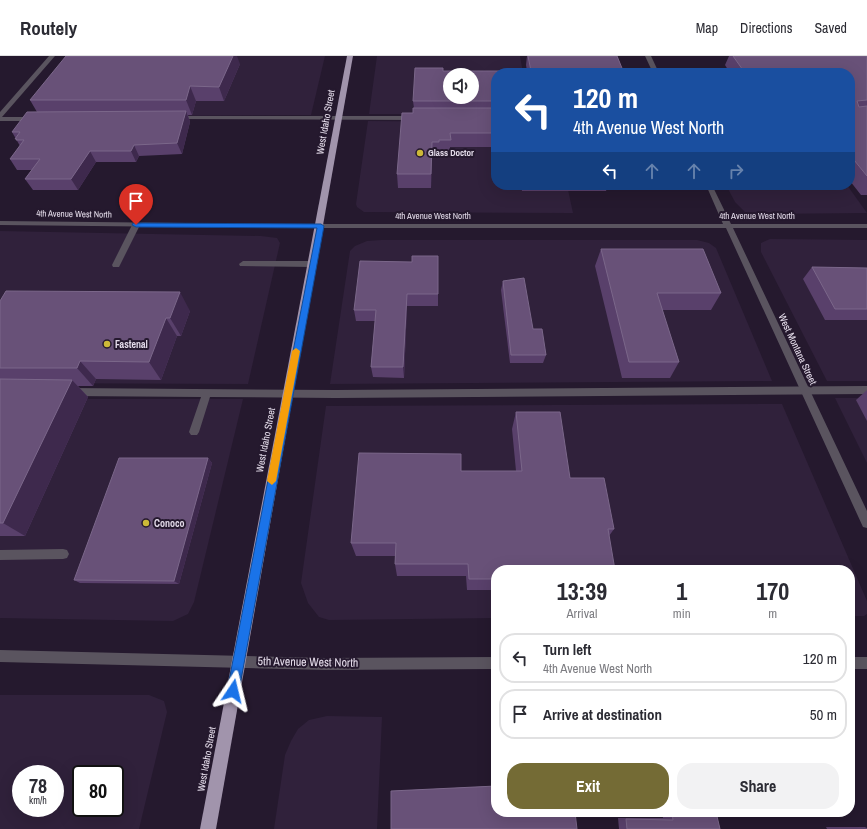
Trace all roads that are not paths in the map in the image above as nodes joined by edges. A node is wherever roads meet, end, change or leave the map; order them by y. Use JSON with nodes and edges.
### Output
{"nodes":[{"id":1,"x":52,"y":56,"type":"edge"},
{"id":2,"x":350,"y":56,"type":"edge"},
{"id":3,"x":648,"y":56,"type":"edge"},
{"id":4,"x":654,"y":68,"type":"edge"},
{"id":5,"x":0,"y":117,"type":"edge"},
{"id":6,"x":47,"y":118,"type":"edge"},
{"id":7,"x":171,"y":118,"type":"edge"},
{"id":8,"x":340,"y":118,"type":"junction"},
{"id":9,"x":419,"y":118,"type":"edge"},
{"id":10,"x":711,"y":190,"type":"edge"},
{"id":11,"x":0,"y":223,"type":"edge"},
{"id":12,"x":136,"y":225,"type":"junction"},
{"id":13,"x":321,"y":226,"type":"junction"},
{"id":14,"x":728,"y":226,"type":"junction"},
{"id":15,"x":867,"y":226,"type":"edge"},
{"id":16,"x":243,"y":264,"type":"dead end"},
{"id":17,"x":314,"y":264,"type":"junction"},
{"id":18,"x":116,"y":265,"type":"dead end"},
{"id":19,"x":805,"y":390,"type":"junction"},
{"id":20,"x":867,"y":390,"type":"edge"},
{"id":21,"x":56,"y":392,"type":"edge"},
{"id":22,"x":207,"y":392,"type":"junction"},
{"id":23,"x":288,"y":392,"type":"junction"},
{"id":24,"x":194,"y":432,"type":"dead end"},
{"id":25,"x":867,"y":523,"type":"edge"},
{"id":26,"x":63,"y":554,"type":"dead end"},
{"id":27,"x":0,"y":555,"type":"edge"},
{"id":28,"x":0,"y":656,"type":"edge"},
{"id":29,"x":238,"y":661,"type":"junction"},
{"id":30,"x":491,"y":663,"type":"edge"},
{"id":31,"x":855,"y":663,"type":"edge"},
{"id":32,"x":867,"y":663,"type":"edge"},
{"id":33,"x":208,"y":829,"type":"edge"}],
"edges":[{"from":1,"to":5,"type":"street"},
{"from":2,"to":8,"type":"highway","name":"West Idaho Street"},
{"from":3,"to":4,"type":"street"},
{"from":5,"to":6,"type":"street"},
{"from":7,"to":8,"type":"street"},
{"from":8,"to":9,"type":"street"},
{"from":8,"to":13,"type":"highway","name":"West Idaho Street"},
{"from":10,"to":14,"type":"street","name":"West Montana Street"},
{"from":11,"to":12,"type":"street","name":"4th Avenue West North"},
{"from":12,"to":13,"type":"street","name":"4th Avenue West North"},
{"from":12,"to":18,"type":"street"},
{"from":13,"to":14,"type":"street","name":"4th Avenue West North"},
{"from":13,"to":17,"type":"highway","name":"West Idaho Street"},
{"from":14,"to":15,"type":"street","name":"4th Avenue West North"},
{"from":14,"to":19,"type":"street","name":"West Montana Street"},
{"from":16,"to":17,"type":"street"},
{"from":17,"to":23,"type":"highway","name":"West Idaho Street"},
{"from":19,"to":20,"type":"street"},
{"from":19,"to":23,"type":"street"},
{"from":19,"to":25,"type":"street","name":"West Montana Street"},
{"from":21,"to":22,"type":"street"},
{"from":22,"to":23,"type":"street"},
{"from":22,"to":24,"type":"street"},
{"from":23,"to":29,"type":"highway","name":"West Idaho Street"},
{"from":26,"to":27,"type":"street"},
{"from":28,"to":29,"type":"street","name":"5th Avenue West North"},
{"from":29,"to":30,"type":"street","name":"5th Avenue West North"},
{"from":29,"to":33,"type":"highway","name":"West Idaho Street"},
{"from":31,"to":32,"type":"street"}]}
